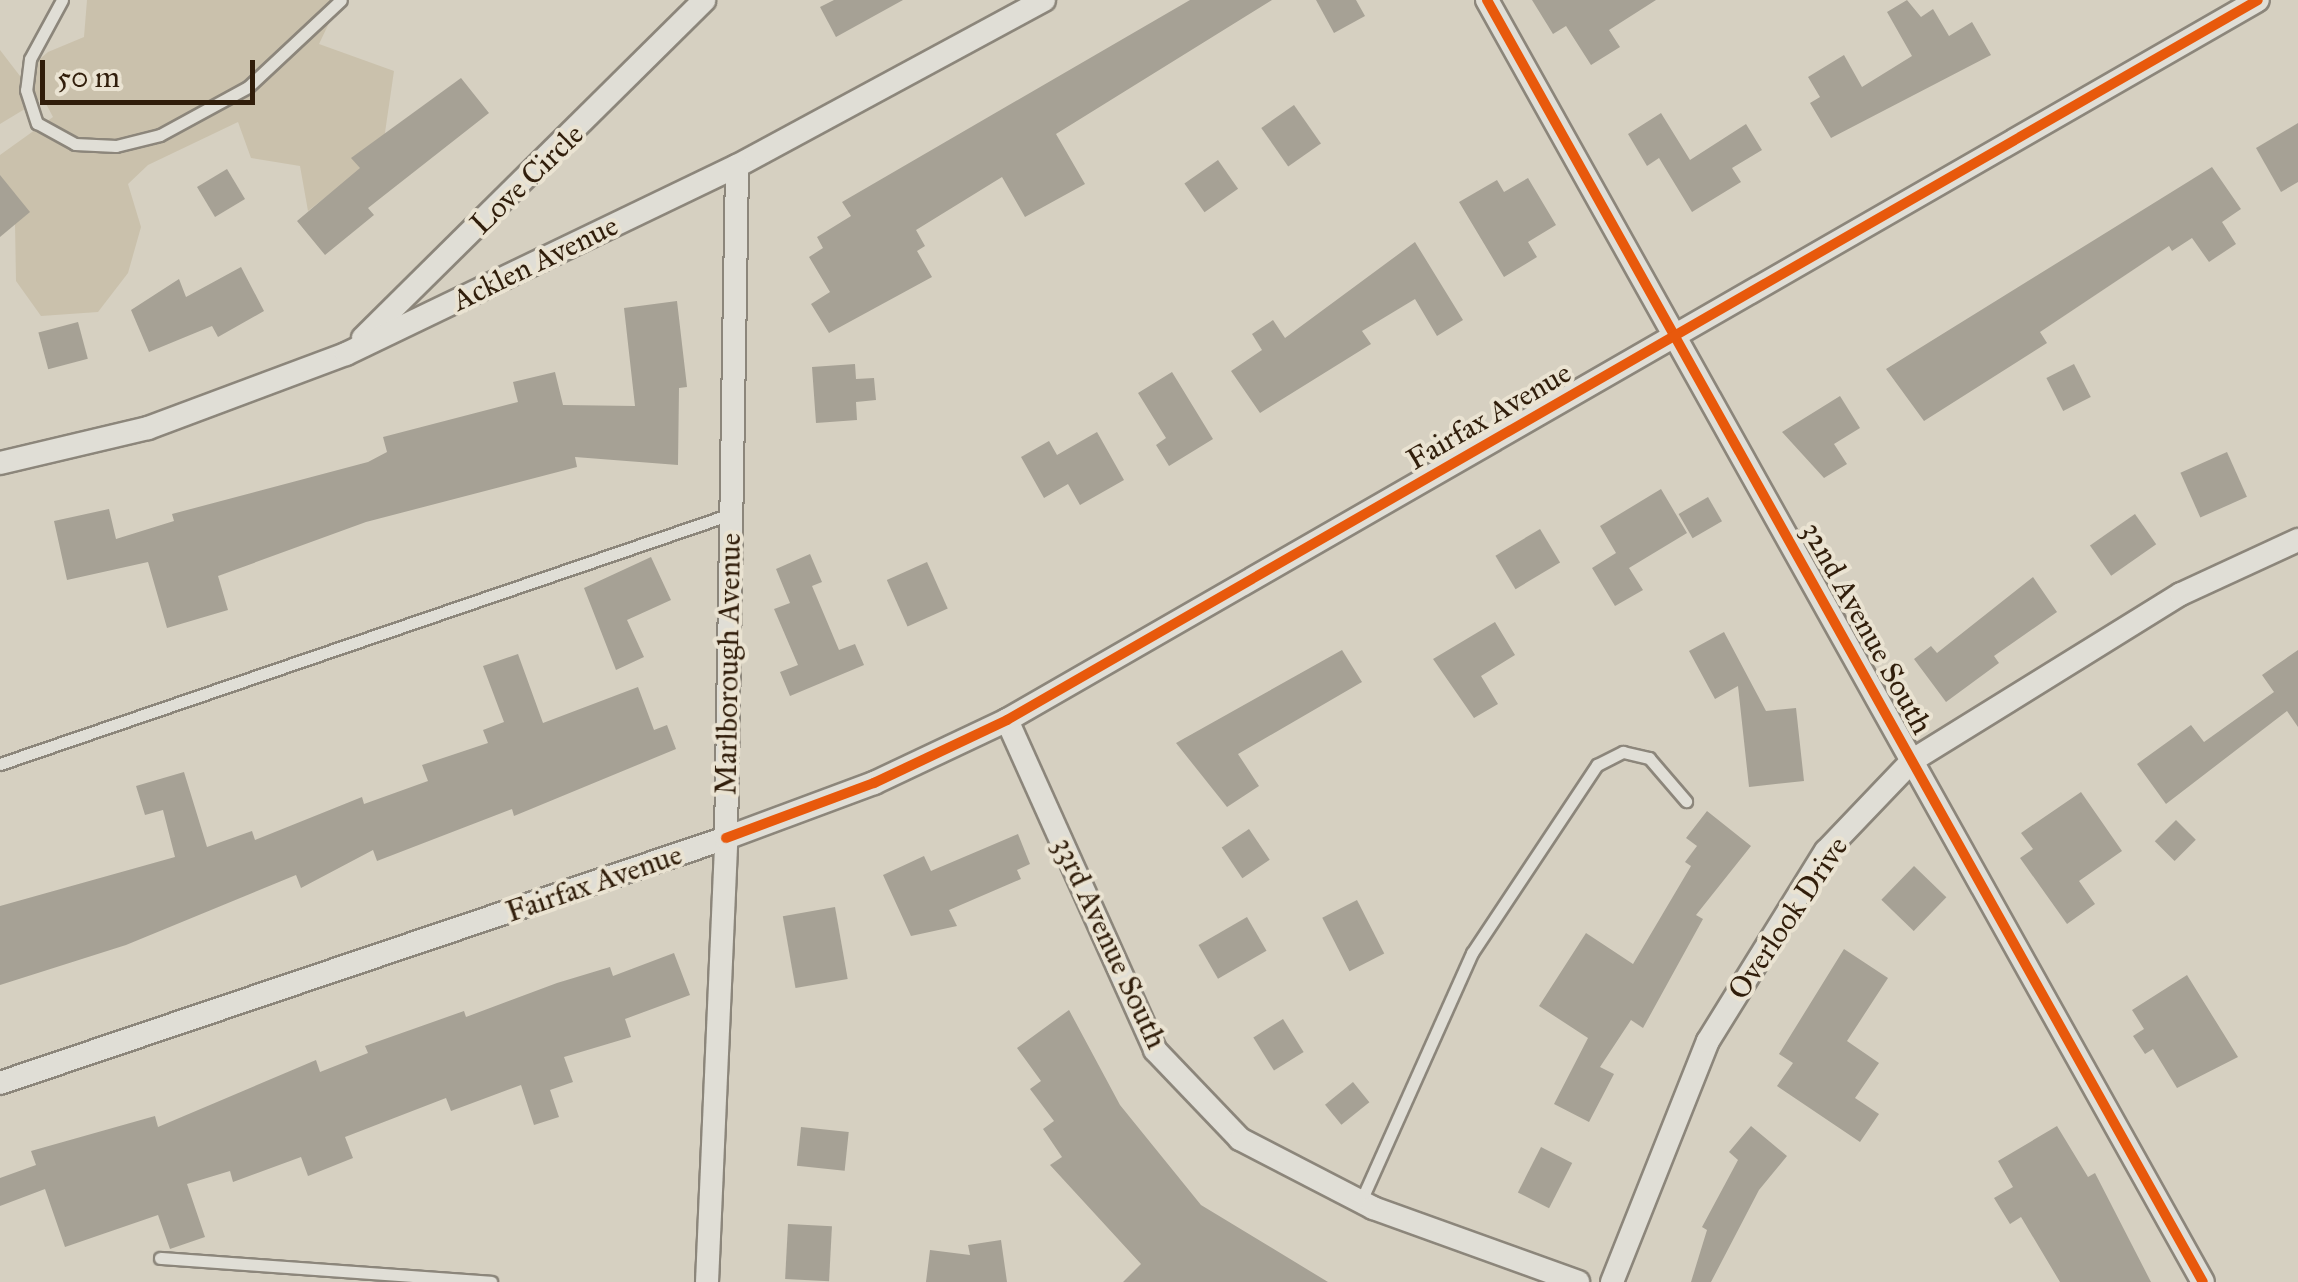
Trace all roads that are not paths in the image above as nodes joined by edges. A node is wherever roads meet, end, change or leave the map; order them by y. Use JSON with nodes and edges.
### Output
{"nodes":[{"id":1,"x":62,"y":0,"type":"edge"},
{"id":2,"x":342,"y":0,"type":"edge"},
{"id":3,"x":704,"y":0,"type":"edge"},
{"id":4,"x":1044,"y":0,"type":"edge"},
{"id":5,"x":1487,"y":0,"type":"edge"},
{"id":6,"x":2258,"y":0,"type":"edge"},
{"id":7,"x":736,"y":166,"type":"junction"},
{"id":8,"x":1675,"y":338,"type":"junction"},
{"id":9,"x":346,"y":354,"type":"junction"},
{"id":10,"x":0,"y":463,"type":"edge"},
{"id":11,"x":731,"y":514,"type":"junction"},
{"id":12,"x":2298,"y":540,"type":"edge"},
{"id":13,"x":1007,"y":720,"type":"junction"},
{"id":14,"x":1913,"y":760,"type":"junction"},
{"id":15,"x":0,"y":764,"type":"edge"},
{"id":16,"x":1686,"y":801,"type":"dead end"},
{"id":17,"x":726,"y":838,"type":"junction"},
{"id":18,"x":0,"y":1083,"type":"edge"},
{"id":19,"x":1361,"y":1201,"type":"junction"},
{"id":20,"x":160,"y":1258,"type":"dead end"},
{"id":21,"x":491,"y":1282,"type":"edge"},
{"id":22,"x":707,"y":1282,"type":"edge"},
{"id":23,"x":1578,"y":1282,"type":"edge"},
{"id":24,"x":1612,"y":1282,"type":"edge"},
{"id":25,"x":2203,"y":1282,"type":"edge"}],
"edges":[{"from":1,"to":2,"type":"lane"},
{"from":3,"to":9,"type":"street","name":"Love Circle"},
{"from":4,"to":7,"type":"street","name":"Acklen Avenue"},
{"from":5,"to":8,"type":"street","name":"32nd Avenue South"},
{"from":6,"to":8,"type":"street","name":"Fairfax Avenue"},
{"from":7,"to":9,"type":"street","name":"Acklen Avenue"},
{"from":7,"to":11,"type":"street","name":"Marlborough Avenue"},
{"from":8,"to":13,"type":"street","name":"Fairfax Avenue"},
{"from":8,"to":14,"type":"street","name":"32nd Avenue South"},
{"from":9,"to":10,"type":"street","name":"Acklen Avenue"},
{"from":11,"to":15,"type":"lane"},
{"from":11,"to":17,"type":"street","name":"Marlborough Avenue"},
{"from":12,"to":14,"type":"street","name":"Overlook Drive"},
{"from":13,"to":17,"type":"street","name":"Fairfax Avenue"},
{"from":13,"to":19,"type":"street","name":"33rd Avenue South"},
{"from":14,"to":24,"type":"street","name":"Overlook Drive"},
{"from":14,"to":25,"type":"street","name":"32nd Avenue South"},
{"from":16,"to":19,"type":"lane"},
{"from":17,"to":18,"type":"street","name":"Fairfax Avenue"},
{"from":17,"to":22,"type":"street","name":"Marlborough Avenue"},
{"from":19,"to":23,"type":"street","name":"33rd Avenue South"},
{"from":20,"to":21,"type":"lane"}]}
